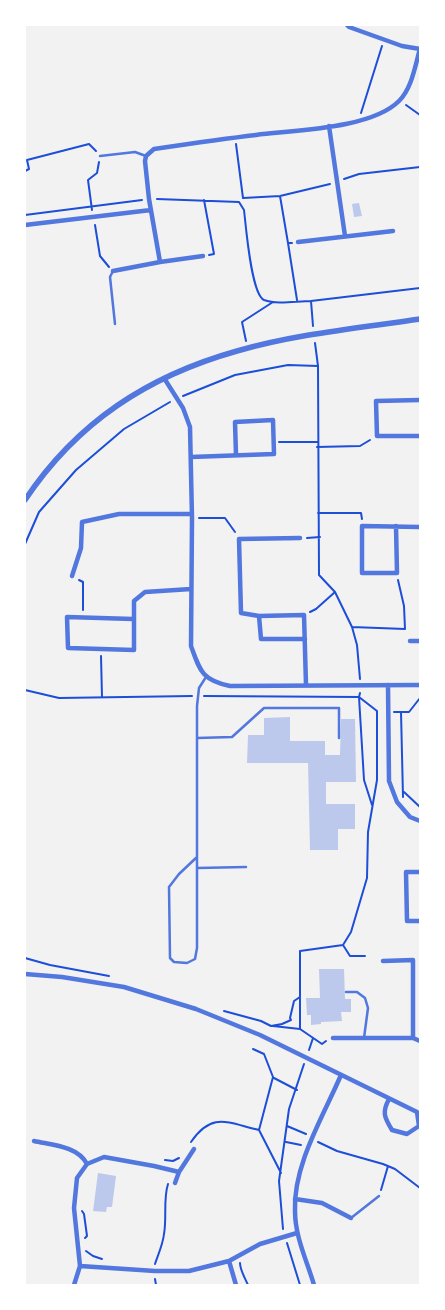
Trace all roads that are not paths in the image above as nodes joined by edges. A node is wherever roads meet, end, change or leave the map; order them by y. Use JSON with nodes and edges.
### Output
{"nodes":[{"id":1,"x":347,"y":25,"type":"edge"},
{"id":2,"x":420,"y":49,"type":"edge"},
{"id":3,"x":329,"y":126,"type":"junction"},
{"id":4,"x":100,"y":156,"type":"road end"},
{"id":5,"x":146,"y":156,"type":"junction"},
{"id":6,"x":151,"y":210,"type":"junction"},
{"id":7,"x":25,"y":225,"type":"edge"},
{"id":8,"x":392,"y":231,"type":"dead end"},
{"id":9,"x":345,"y":236,"type":"junction"},
{"id":10,"x":298,"y":242,"type":"road end"},
{"id":11,"x":203,"y":256,"type":"road end"},
{"id":12,"x":160,"y":262,"type":"junction"},
{"id":13,"x":113,"y":271,"type":"joint"},
{"id":14,"x":420,"y":319,"type":"edge"},
{"id":15,"x":115,"y":324,"type":"dead end"},
{"id":16,"x":164,"y":378,"type":"junction"},
{"id":17,"x":420,"y":400,"type":"edge"},
{"id":18,"x":420,"y":436,"type":"edge"},
{"id":19,"x":236,"y":455,"type":"junction"},
{"id":20,"x":191,"y":457,"type":"junction"},
{"id":21,"x":26,"y":497,"type":"edge"},
{"id":22,"x":192,"y":516,"type":"junction"},
{"id":23,"x":396,"y":526,"type":"junction"},
{"id":24,"x":420,"y":527,"type":"edge"},
{"id":25,"x":300,"y":538,"type":"road end"},
{"id":26,"x":72,"y":576,"type":"road end"},
{"id":27,"x":191,"y":589,"type":"junction"},
{"id":28,"x":259,"y":616,"type":"junction"},
{"id":29,"x":134,"y":620,"type":"junction"},
{"id":30,"x":305,"y":639,"type":"junction"},
{"id":31,"x":410,"y":641,"type":"dead end"},
{"id":32,"x":420,"y":642,"type":"edge"},
{"id":33,"x":206,"y":677,"type":"junction"},
{"id":34,"x":306,"y":685,"type":"junction"},
{"id":35,"x":388,"y":685,"type":"junction"},
{"id":36,"x":420,"y":685,"type":"edge"},
{"id":37,"x":197,"y":738,"type":"junction"},
{"id":38,"x":339,"y":738,"type":"dead end"},
{"id":39,"x":420,"y":821,"type":"edge"},
{"id":40,"x":197,"y":857,"type":"junction"},
{"id":41,"x":246,"y":867,"type":"dead end"},
{"id":42,"x":196,"y":868,"type":"junction"},
{"id":43,"x":420,"y":872,"type":"edge"},
{"id":44,"x":420,"y":921,"type":"edge"},
{"id":45,"x":383,"y":961,"type":"dead end"},
{"id":46,"x":25,"y":974,"type":"edge"},
{"id":47,"x":346,"y":992,"type":"dead end"},
{"id":48,"x":333,"y":1038,"type":"dead end"},
{"id":49,"x":413,"y":1038,"type":"junction"},
{"id":50,"x":364,"y":1039,"type":"junction"},
{"id":51,"x":420,"y":1041,"type":"edge"},
{"id":52,"x":341,"y":1075,"type":"junction"},
{"id":53,"x":389,"y":1099,"type":"junction"},
{"id":54,"x":420,"y":1107,"type":"edge"},
{"id":55,"x":417,"y":1112,"type":"junction"},
{"id":56,"x":34,"y":1141,"type":"dead end"},
{"id":57,"x":194,"y":1149,"type":"dead end"},
{"id":58,"x":87,"y":1164,"type":"junction"},
{"id":59,"x":179,"y":1172,"type":"junction"},
{"id":60,"x":175,"y":1184,"type":"road end"},
{"id":61,"x":379,"y":1196,"type":"road end"},
{"id":62,"x":295,"y":1199,"type":"junction"},
{"id":63,"x":351,"y":1218,"type":"joint"},
{"id":64,"x":297,"y":1233,"type":"junction"},
{"id":65,"x":228,"y":1261,"type":"junction"},
{"id":66,"x":80,"y":1266,"type":"junction"},
{"id":67,"x":74,"y":1285,"type":"edge"},
{"id":68,"x":236,"y":1285,"type":"edge"},
{"id":69,"x":314,"y":1285,"type":"edge"}],
"edges":[{"from":1,"to":2,"type":"street"},
{"from":2,"to":3,"type":"street"},
{"from":3,"to":5,"type":"street"},
{"from":3,"to":9,"type":"street"},
{"from":4,"to":5,"type":"lane"},
{"from":5,"to":6,"type":"street"},
{"from":6,"to":7,"type":"street"},
{"from":6,"to":12,"type":"street"},
{"from":8,"to":9,"type":"street"},
{"from":9,"to":10,"type":"street"},
{"from":11,"to":12,"type":"street"},
{"from":12,"to":13,"type":"street"},
{"from":13,"to":15,"type":"lane"},
{"from":14,"to":16,"type":"street"},
{"from":16,"to":20,"type":"street"},
{"from":16,"to":21,"type":"street"},
{"from":17,"to":18,"type":"street"},
{"from":19,"to":19,"type":"street"},
{"from":19,"to":20,"type":"street"},
{"from":20,"to":22,"type":"street"},
{"from":22,"to":26,"type":"street"},
{"from":22,"to":27,"type":"street"},
{"from":23,"to":23,"type":"street"},
{"from":23,"to":24,"type":"street"},
{"from":25,"to":28,"type":"street"},
{"from":27,"to":29,"type":"street"},
{"from":27,"to":33,"type":"street"},
{"from":28,"to":30,"type":"street"},
{"from":28,"to":30,"type":"street"},
{"from":29,"to":29,"type":"street"},
{"from":30,"to":34,"type":"street"},
{"from":31,"to":32,"type":"street"},
{"from":33,"to":34,"type":"street"},
{"from":33,"to":37,"type":"lane"},
{"from":34,"to":35,"type":"street"},
{"from":35,"to":36,"type":"street"},
{"from":35,"to":39,"type":"street"},
{"from":37,"to":38,"type":"lane"},
{"from":37,"to":40,"type":"lane"},
{"from":40,"to":42,"type":"lane"},
{"from":40,"to":42,"type":"lane"},
{"from":41,"to":42,"type":"lane"},
{"from":43,"to":44,"type":"street"},
{"from":45,"to":49,"type":"street"},
{"from":46,"to":52,"type":"street"},
{"from":47,"to":50,"type":"lane"},
{"from":48,"to":50,"type":"street"},
{"from":49,"to":50,"type":"street"},
{"from":49,"to":51,"type":"street"},
{"from":52,"to":53,"type":"street"},
{"from":52,"to":62,"type":"street"},
{"from":53,"to":55,"type":"street"},
{"from":53,"to":55,"type":"street"},
{"from":54,"to":55,"type":"street"},
{"from":56,"to":58,"type":"street"},
{"from":57,"to":59,"type":"street"},
{"from":58,"to":59,"type":"street"},
{"from":58,"to":66,"type":"street"},
{"from":59,"to":60,"type":"street"},
{"from":61,"to":63,"type":"lane"},
{"from":62,"to":63,"type":"street"},
{"from":62,"to":64,"type":"street"},
{"from":64,"to":65,"type":"street"},
{"from":64,"to":69,"type":"street"},
{"from":65,"to":66,"type":"street"},
{"from":65,"to":68,"type":"street"},
{"from":66,"to":67,"type":"street"}]}
